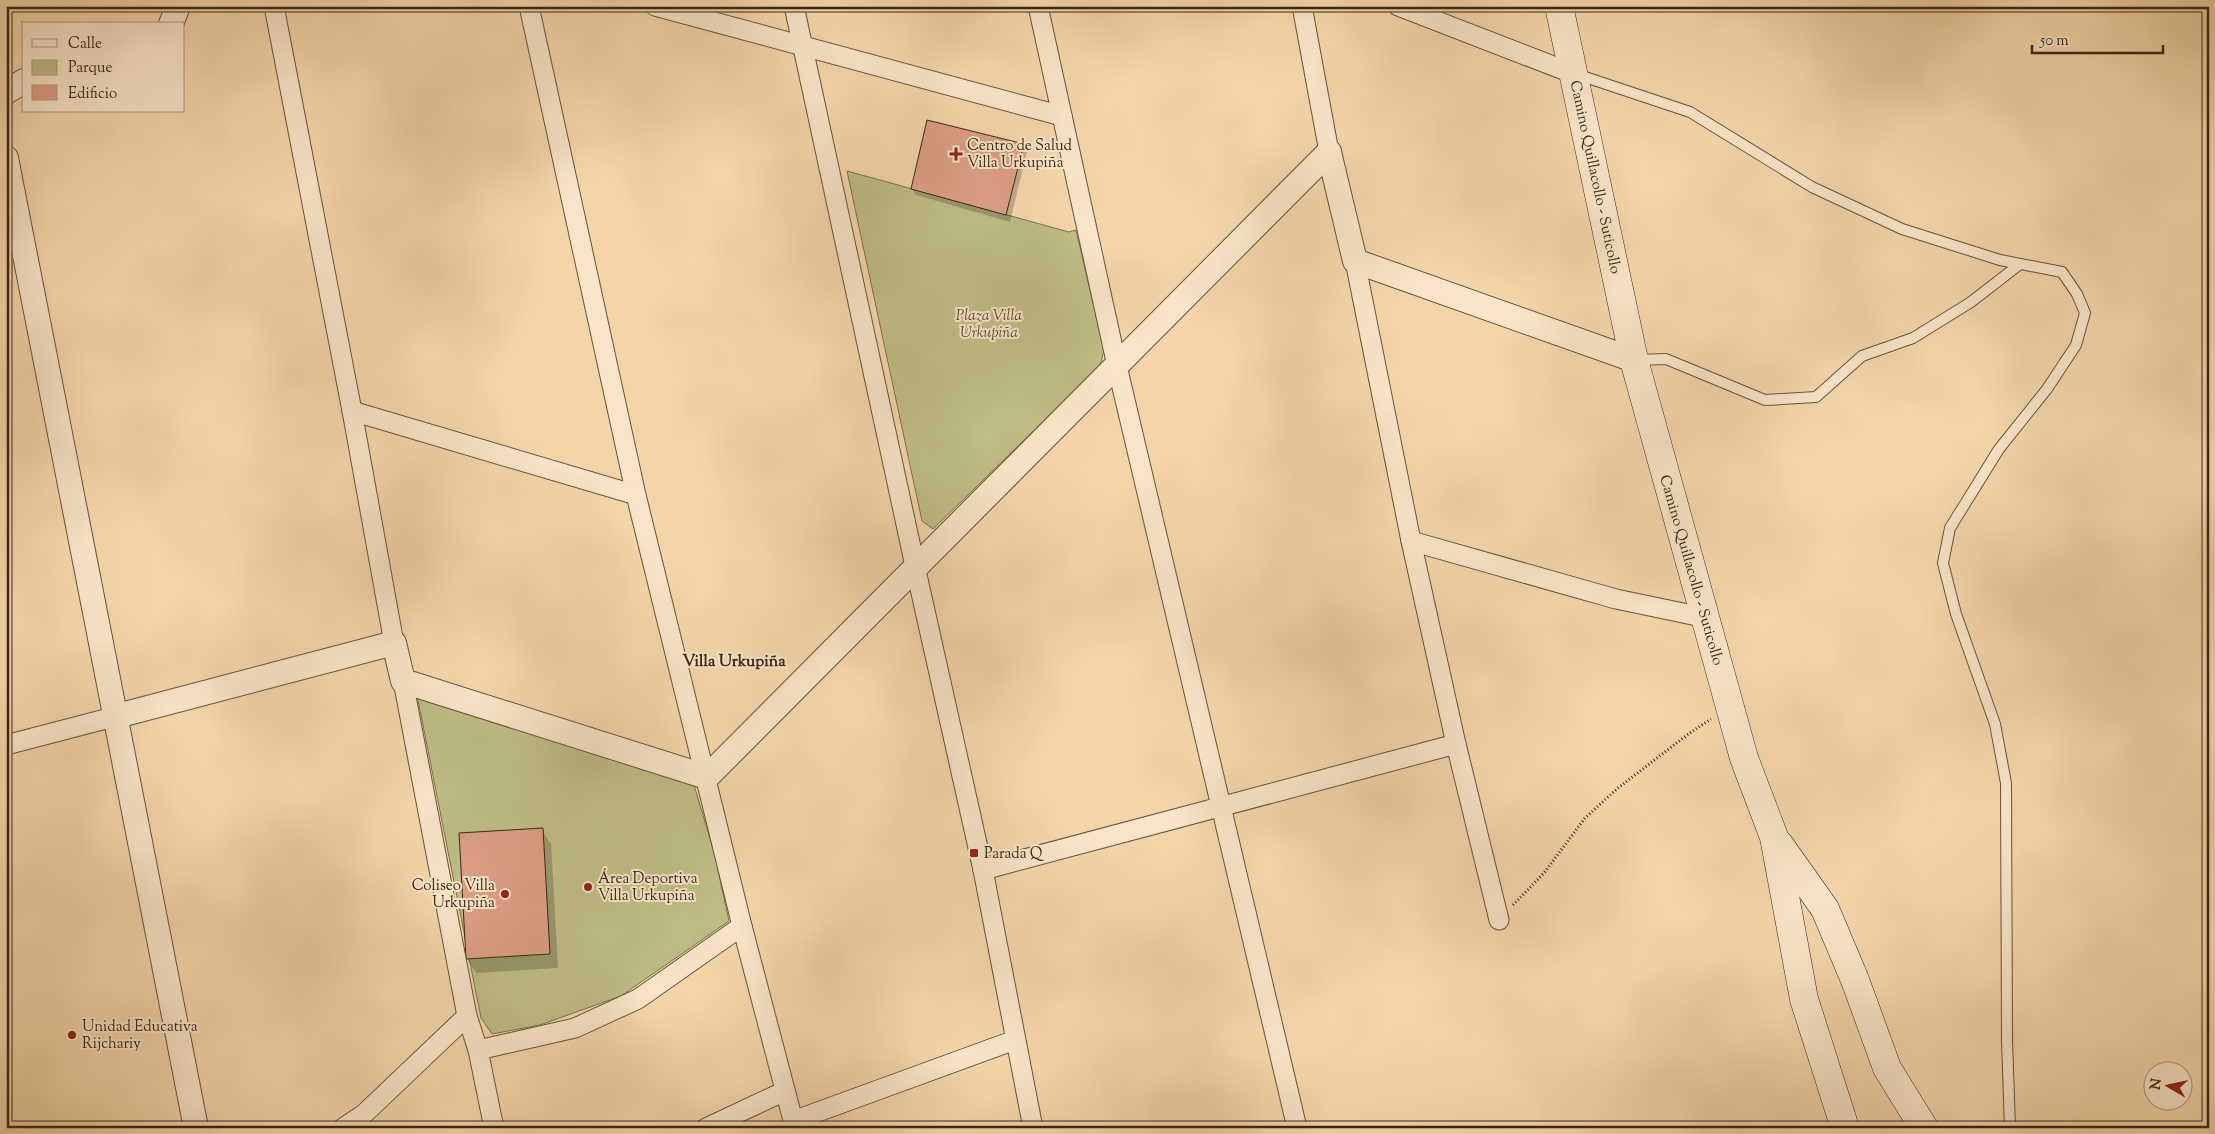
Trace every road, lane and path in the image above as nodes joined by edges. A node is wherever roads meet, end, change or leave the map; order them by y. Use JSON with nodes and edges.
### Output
{"nodes":[{"id":1,"x":178,"y":6,"type":"edge"},
{"id":2,"x":274,"y":6,"type":"edge"},
{"id":3,"x":529,"y":6,"type":"edge"},
{"id":4,"x":655,"y":6,"type":"edge"},
{"id":5,"x":794,"y":6,"type":"edge"},
{"id":6,"x":1038,"y":6,"type":"edge"},
{"id":7,"x":1302,"y":6,"type":"edge"},
{"id":8,"x":1398,"y":6,"type":"edge"},
{"id":9,"x":1559,"y":6,"type":"edge"},
{"id":10,"x":173,"y":22,"type":"edge"},
{"id":11,"x":804,"y":48,"type":"junction"},
{"id":12,"x":1574,"y":74,"type":"junction"},
{"id":13,"x":22,"y":82,"type":"edge"},
{"id":14,"x":6,"y":92,"type":"edge"},
{"id":15,"x":1062,"y":116,"type":"junction"},
{"id":16,"x":1329,"y":152,"type":"junction"},
{"id":17,"x":6,"y":158,"type":"edge"},
{"id":18,"x":1355,"y":261,"type":"junction"},
{"id":19,"x":2020,"y":264,"type":"junction"},
{"id":20,"x":1634,"y":360,"type":"junction"},
{"id":21,"x":1117,"y":366,"type":"junction"},
{"id":22,"x":352,"y":411,"type":"junction"},
{"id":23,"x":636,"y":495,"type":"junction"},
{"id":24,"x":1411,"y":541,"type":"junction"},
{"id":25,"x":915,"y":566,"type":"junction"},
{"id":26,"x":1707,"y":618,"type":"junction"},
{"id":27,"x":394,"y":643,"type":"junction"},
{"id":28,"x":403,"y":681,"type":"junction"},
{"id":29,"x":1730,"y":706,"type":"junction"},
{"id":30,"x":117,"y":716,"type":"junction"},
{"id":31,"x":1456,"y":744,"type":"junction"},
{"id":32,"x":6,"y":745,"type":"edge"},
{"id":33,"x":707,"y":777,"type":"junction"},
{"id":34,"x":1222,"y":807,"type":"junction"},
{"id":35,"x":1774,"y":837,"type":"junction"},
{"id":36,"x":983,"y":870,"type":"junction"},
{"id":37,"x":1499,"y":920,"type":"joint"},
{"id":38,"x":742,"y":926,"type":"junction"},
{"id":39,"x":467,"y":1016,"type":"junction"},
{"id":40,"x":1016,"y":1040,"type":"junction"},
{"id":41,"x":478,"y":1050,"type":"junction"},
{"id":42,"x":785,"y":1091,"type":"junction"},
{"id":43,"x":794,"y":1124,"type":"edge"},
{"id":44,"x":196,"y":1128,"type":"edge"},
{"id":45,"x":343,"y":1128,"type":"edge"},
{"id":46,"x":494,"y":1128,"type":"edge"},
{"id":47,"x":706,"y":1128,"type":"edge"},
{"id":48,"x":1033,"y":1128,"type":"edge"},
{"id":49,"x":1298,"y":1128,"type":"edge"},
{"id":50,"x":1846,"y":1128,"type":"edge"},
{"id":51,"x":1924,"y":1128,"type":"edge"},
{"id":52,"x":2010,"y":1128,"type":"edge"}],
"edges":[{"from":1,"to":10,"type":"street"},
{"from":2,"to":22,"type":"street"},
{"from":3,"to":23,"type":"street"},
{"from":4,"to":11,"type":"street"},
{"from":5,"to":11,"type":"street"},
{"from":6,"to":15,"type":"street"},
{"from":7,"to":16,"type":"street"},
{"from":8,"to":12,"type":"street"},
{"from":9,"to":12,"type":"main road","name":"Camino Quillacollo - Suticollo"},
{"from":11,"to":15,"type":"street"},
{"from":11,"to":25,"type":"street"},
{"from":12,"to":19,"type":"lane"},
{"from":12,"to":20,"type":"main road","name":"Camino Quillacollo - Suticollo"},
{"from":13,"to":14,"type":"street"},
{"from":15,"to":21,"type":"street"},
{"from":16,"to":18,"type":"street"},
{"from":16,"to":21,"type":"street"},
{"from":17,"to":30,"type":"street"},
{"from":18,"to":20,"type":"street"},
{"from":18,"to":24,"type":"street"},
{"from":19,"to":20,"type":"lane"},
{"from":19,"to":52,"type":"lane"},
{"from":20,"to":26,"type":"main road","name":"Camino Quillacollo - Suticollo"},
{"from":21,"to":25,"type":"street"},
{"from":21,"to":34,"type":"street"},
{"from":22,"to":23,"type":"street"},
{"from":22,"to":27,"type":"street"},
{"from":23,"to":33,"type":"street"},
{"from":24,"to":26,"type":"street"},
{"from":24,"to":31,"type":"street"},
{"from":25,"to":33,"type":"street"},
{"from":25,"to":36,"type":"street"},
{"from":26,"to":29,"type":"main road","name":"Camino Quillacollo - Suticollo"},
{"from":27,"to":28,"type":"street"},
{"from":27,"to":30,"type":"street"},
{"from":28,"to":33,"type":"street"},
{"from":28,"to":39,"type":"street"},
{"from":29,"to":35,"type":"main road","name":"Camino Quillacollo - Suticollo"},
{"from":29,"to":37,"type":"path"},
{"from":30,"to":32,"type":"street"},
{"from":30,"to":44,"type":"street"},
{"from":31,"to":34,"type":"street"},
{"from":31,"to":37,"type":"street"},
{"from":33,"to":38,"type":"street"},
{"from":34,"to":36,"type":"street"},
{"from":34,"to":49,"type":"street"},
{"from":35,"to":50,"type":"main road","name":"Camino Quillacollo - Suticollo"},
{"from":35,"to":51,"type":"main road"},
{"from":36,"to":40,"type":"street"},
{"from":38,"to":41,"type":"street"},
{"from":38,"to":42,"type":"street"},
{"from":39,"to":41,"type":"street"},
{"from":39,"to":45,"type":"street"},
{"from":40,"to":43,"type":"street"},
{"from":40,"to":48,"type":"street"},
{"from":41,"to":46,"type":"street"},
{"from":42,"to":43,"type":"street"},
{"from":42,"to":47,"type":"street"}]}
